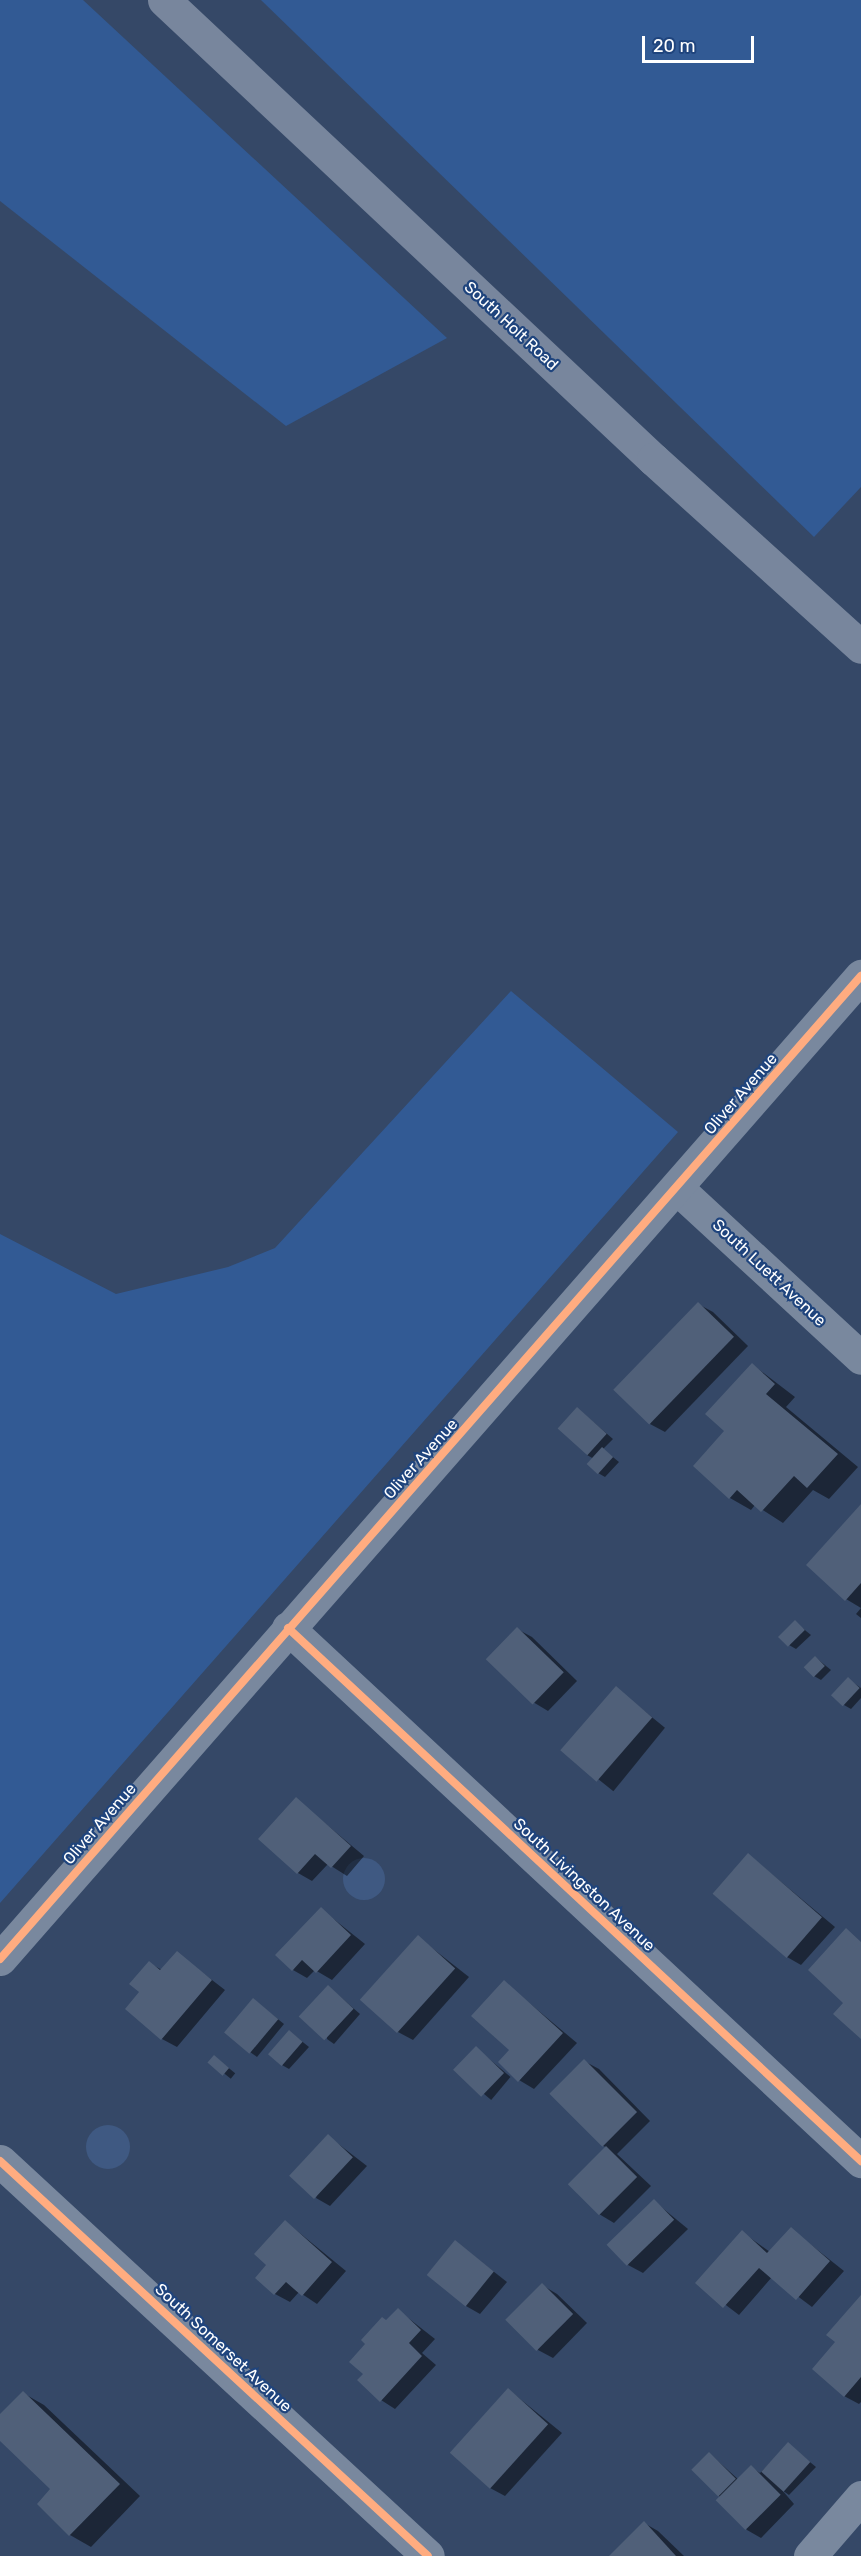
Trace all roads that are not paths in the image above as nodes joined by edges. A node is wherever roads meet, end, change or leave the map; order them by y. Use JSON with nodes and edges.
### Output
{"nodes":[{"id":1,"x":164,"y":0,"type":"edge"},
{"id":2,"x":861,"y":647,"type":"edge"},
{"id":3,"x":861,"y":976,"type":"edge"},
{"id":4,"x":678,"y":1189,"type":"junction"},
{"id":5,"x":861,"y":1358,"type":"edge"},
{"id":6,"x":288,"y":1629,"type":"junction"},
{"id":7,"x":0,"y":1959,"type":"edge"},
{"id":8,"x":0,"y":2161,"type":"edge"},
{"id":9,"x":861,"y":2161,"type":"edge"},
{"id":10,"x":861,"y":2497,"type":"edge"},
{"id":11,"x":428,"y":2556,"type":"edge"},
{"id":12,"x":810,"y":2556,"type":"edge"}],
"edges":[{"from":1,"to":2,"type":"main road","name":"South Holt Road"},
{"from":3,"to":4,"type":"street","name":"Oliver Avenue"},
{"from":4,"to":5,"type":"street","name":"South Luett Avenue"},
{"from":4,"to":6,"type":"street","name":"Oliver Avenue"},
{"from":6,"to":7,"type":"street","name":"Oliver Avenue"},
{"from":6,"to":9,"type":"street","name":"South Livingston Avenue"},
{"from":8,"to":11,"type":"street","name":"South Somerset Avenue"},
{"from":10,"to":12,"type":"street"}]}
